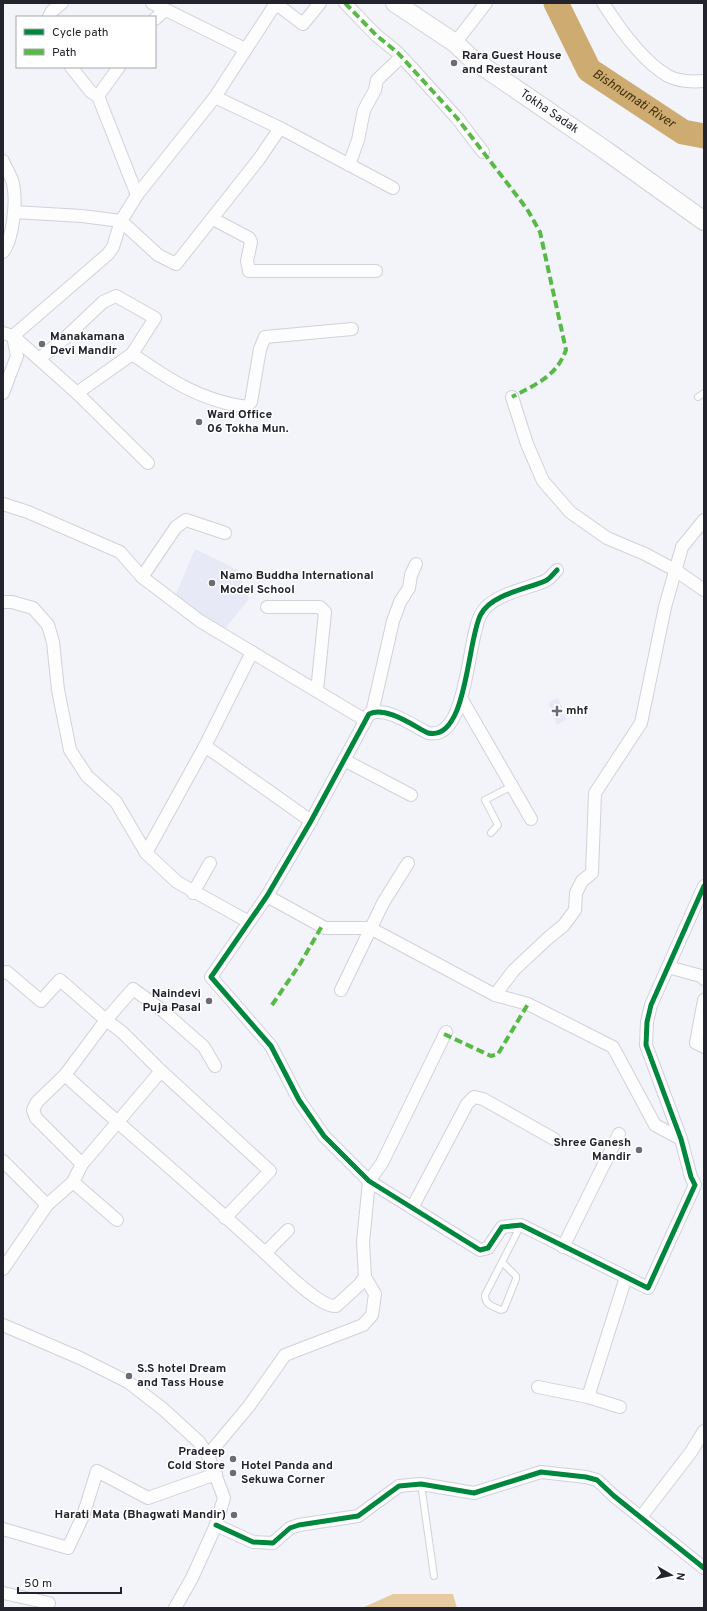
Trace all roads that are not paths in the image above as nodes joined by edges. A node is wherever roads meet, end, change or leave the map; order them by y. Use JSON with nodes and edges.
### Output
{"nodes":[{"id":1,"x":62,"y":3,"type":"edge"},
{"id":2,"x":152,"y":3,"type":"edge"},
{"id":3,"x":275,"y":3,"type":"edge"},
{"id":4,"x":320,"y":3,"type":"edge"},
{"id":5,"x":345,"y":3,"type":"edge"},
{"id":6,"x":395,"y":3,"type":"edge"},
{"id":7,"x":486,"y":3,"type":"edge"},
{"id":8,"x":603,"y":3,"type":"edge"},
{"id":9,"x":165,"y":10,"type":"junction"},
{"id":10,"x":50,"y":16,"type":"edge"},
{"id":11,"x":156,"y":18,"type":"edge"},
{"id":12,"x":455,"y":43,"type":"junction"},
{"id":13,"x":245,"y":49,"type":"junction"},
{"id":14,"x":401,"y":57,"type":"junction"},
{"id":15,"x":72,"y":68,"type":"edge"},
{"id":16,"x":118,"y":68,"type":"edge"},
{"id":17,"x":704,"y":81,"type":"edge"},
{"id":18,"x":98,"y":96,"type":"junction"},
{"id":19,"x":215,"y":97,"type":"junction"},
{"id":20,"x":280,"y":128,"type":"junction"},
{"id":21,"x":483,"y":152,"type":"dead end"},
{"id":22,"x":3,"y":161,"type":"edge"},
{"id":23,"x":349,"y":165,"type":"junction"},
{"id":24,"x":393,"y":188,"type":"dead end"},
{"id":25,"x":8,"y":192,"type":"edge"},
{"id":26,"x":137,"y":195,"type":"junction"},
{"id":27,"x":14,"y":212,"type":"junction"},
{"id":28,"x":213,"y":219,"type":"junction"},
{"id":29,"x":121,"y":221,"type":"junction"},
{"id":30,"x":704,"y":221,"type":"edge"},
{"id":31,"x":3,"y":252,"type":"edge"},
{"id":32,"x":376,"y":272,"type":"dead end"},
{"id":33,"x":352,"y":329,"type":"dead end"},
{"id":34,"x":8,"y":334,"type":"edge"},
{"id":35,"x":132,"y":354,"type":"junction"},
{"id":36,"x":39,"y":359,"type":"junction"},
{"id":37,"x":3,"y":393,"type":"edge"},
{"id":38,"x":77,"y":393,"type":"junction"},
{"id":39,"x":512,"y":397,"type":"dead end"},
{"id":40,"x":148,"y":463,"type":"dead end"},
{"id":41,"x":3,"y":504,"type":"edge"},
{"id":42,"x":704,"y":520,"type":"edge"},
{"id":43,"x":225,"y":533,"type":"dead end"},
{"id":44,"x":416,"y":564,"type":"dead end"},
{"id":45,"x":556,"y":570,"type":"dead end"},
{"id":46,"x":675,"y":570,"type":"junction"},
{"id":47,"x":142,"y":577,"type":"junction"},
{"id":48,"x":704,"y":590,"type":"edge"},
{"id":49,"x":3,"y":602,"type":"edge"},
{"id":50,"x":267,"y":607,"type":"dead end"},
{"id":51,"x":252,"y":652,"type":"junction"},
{"id":52,"x":317,"y":691,"type":"junction"},
{"id":53,"x":461,"y":698,"type":"junction"},
{"id":54,"x":368,"y":716,"type":"junction"},
{"id":55,"x":205,"y":746,"type":"junction"},
{"id":56,"x":344,"y":760,"type":"junction"},
{"id":57,"x":512,"y":786,"type":"junction"},
{"id":58,"x":411,"y":795,"type":"dead end"},
{"id":59,"x":531,"y":819,"type":"dead end"},
{"id":60,"x":311,"y":821,"type":"junction"},
{"id":61,"x":491,"y":833,"type":"dead end"},
{"id":62,"x":146,"y":853,"type":"junction"},
{"id":63,"x":210,"y":863,"type":"dead end"},
{"id":64,"x":408,"y":863,"type":"dead end"},
{"id":65,"x":704,"y":886,"type":"edge"},
{"id":66,"x":193,"y":892,"type":"junction"},
{"id":67,"x":267,"y":896,"type":"junction"},
{"id":68,"x":249,"y":922,"type":"junction"},
{"id":69,"x":370,"y":928,"type":"junction"},
{"id":70,"x":668,"y":967,"type":"junction"},
{"id":71,"x":4,"y":971,"type":"edge"},
{"id":72,"x":704,"y":979,"type":"edge"},
{"id":73,"x":341,"y":990,"type":"dead end"},
{"id":74,"x":495,"y":995,"type":"junction"},
{"id":75,"x":704,"y":1000,"type":"edge"},
{"id":76,"x":106,"y":1020,"type":"junction"},
{"id":77,"x":446,"y":1032,"type":"dead end"},
{"id":78,"x":704,"y":1047,"type":"edge"},
{"id":79,"x":215,"y":1066,"type":"dead end"},
{"id":80,"x":161,"y":1071,"type":"junction"},
{"id":81,"x":65,"y":1075,"type":"junction"},
{"id":82,"x":118,"y":1123,"type":"junction"},
{"id":83,"x":619,"y":1134,"type":"dead end"},
{"id":84,"x":554,"y":1138,"type":"dead end"},
{"id":85,"x":681,"y":1139,"type":"junction"},
{"id":86,"x":3,"y":1160,"type":"edge"},
{"id":87,"x":82,"y":1164,"type":"junction"},
{"id":88,"x":369,"y":1181,"type":"junction"},
{"id":89,"x":73,"y":1182,"type":"junction"},
{"id":90,"x":47,"y":1205,"type":"junction"},
{"id":91,"x":412,"y":1208,"type":"junction"},
{"id":92,"x":226,"y":1218,"type":"junction"},
{"id":93,"x":117,"y":1220,"type":"dead end"},
{"id":94,"x":521,"y":1226,"type":"junction"},
{"id":95,"x":288,"y":1230,"type":"dead end"},
{"id":96,"x":563,"y":1247,"type":"junction"},
{"id":97,"x":265,"y":1253,"type":"junction"},
{"id":98,"x":502,"y":1262,"type":"junction"},
{"id":99,"x":3,"y":1269,"type":"edge"},
{"id":100,"x":364,"y":1277,"type":"junction"},
{"id":101,"x":626,"y":1277,"type":"junction"},
{"id":102,"x":5,"y":1330,"type":"edge"},
{"id":103,"x":538,"y":1387,"type":"dead end"},
{"id":104,"x":588,"y":1397,"type":"junction"},
{"id":105,"x":620,"y":1407,"type":"dead end"},
{"id":106,"x":704,"y":1431,"type":"edge"},
{"id":107,"x":208,"y":1455,"type":"junction"},
{"id":108,"x":216,"y":1474,"type":"junction"},
{"id":109,"x":421,"y":1484,"type":"junction"},
{"id":110,"x":641,"y":1517,"type":"junction"},
{"id":111,"x":216,"y":1525,"type":"junction"},
{"id":112,"x":3,"y":1529,"type":"edge"},
{"id":113,"x":704,"y":1568,"type":"edge"},
{"id":114,"x":434,"y":1576,"type":"dead end"},
{"id":115,"x":3,"y":1593,"type":"edge"},
{"id":116,"x":49,"y":1603,"type":"dead end"},
{"id":117,"x":175,"y":1608,"type":"edge"}],
"edges":[{"from":1,"to":10,"type":"street"},
{"from":2,"to":9,"type":"street"},
{"from":3,"to":4,"type":"street"},
{"from":3,"to":13,"type":"street"},
{"from":5,"to":14,"type":"street"},
{"from":6,"to":12,"type":"main road","name":"Tokha Sadak"},
{"from":7,"to":12,"type":"street"},
{"from":8,"to":17,"type":"street"},
{"from":9,"to":11,"type":"street"},
{"from":9,"to":13,"type":"street"},
{"from":12,"to":30,"type":"main road","name":"Tokha Sadak"},
{"from":13,"to":19,"type":"street"},
{"from":14,"to":21,"type":"street"},
{"from":14,"to":23,"type":"street"},
{"from":15,"to":18,"type":"street"},
{"from":16,"to":18,"type":"street"},
{"from":18,"to":26,"type":"street"},
{"from":19,"to":20,"type":"street"},
{"from":19,"to":26,"type":"street"},
{"from":20,"to":23,"type":"street"},
{"from":20,"to":28,"type":"street"},
{"from":22,"to":25,"type":"street"},
{"from":23,"to":24,"type":"street"},
{"from":25,"to":27,"type":"street"},
{"from":26,"to":29,"type":"street"},
{"from":27,"to":29,"type":"street"},
{"from":27,"to":31,"type":"street"},
{"from":28,"to":29,"type":"street"},
{"from":28,"to":32,"type":"street"},
{"from":29,"to":34,"type":"street"},
{"from":33,"to":35,"type":"street"},
{"from":34,"to":36,"type":"street"},
{"from":34,"to":37,"type":"street"},
{"from":35,"to":36,"type":"street"},
{"from":35,"to":38,"type":"street"},
{"from":36,"to":38,"type":"street"},
{"from":38,"to":40,"type":"street"},
{"from":39,"to":46,"type":"street"},
{"from":41,"to":47,"type":"street"},
{"from":42,"to":46,"type":"street"},
{"from":43,"to":47,"type":"street"},
{"from":44,"to":54,"type":"street"},
{"from":45,"to":53,"type":"street"},
{"from":46,"to":48,"type":"street"},
{"from":46,"to":74,"type":"street"},
{"from":47,"to":51,"type":"street"},
{"from":49,"to":62,"type":"street"},
{"from":50,"to":52,"type":"street"},
{"from":51,"to":52,"type":"street"},
{"from":51,"to":55,"type":"street"},
{"from":52,"to":54,"type":"street"},
{"from":53,"to":54,"type":"street"},
{"from":53,"to":57,"type":"street"},
{"from":54,"to":56,"type":"street"},
{"from":55,"to":60,"type":"street"},
{"from":55,"to":62,"type":"street"},
{"from":56,"to":58,"type":"street"},
{"from":56,"to":60,"type":"street"},
{"from":57,"to":59,"type":"street"},
{"from":57,"to":61,"type":"lane"},
{"from":60,"to":67,"type":"street"},
{"from":62,"to":66,"type":"street"},
{"from":63,"to":66,"type":"street"},
{"from":64,"to":69,"type":"street"},
{"from":65,"to":70,"type":"street"},
{"from":66,"to":68,"type":"street"},
{"from":67,"to":68,"type":"street"},
{"from":67,"to":69,"type":"street"},
{"from":68,"to":88,"type":"street"},
{"from":69,"to":73,"type":"street"},
{"from":69,"to":74,"type":"street"},
{"from":70,"to":72,"type":"street"},
{"from":70,"to":85,"type":"street"},
{"from":71,"to":76,"type":"street"},
{"from":74,"to":85,"type":"street"},
{"from":75,"to":78,"type":"street"},
{"from":76,"to":79,"type":"street"},
{"from":76,"to":80,"type":"street"},
{"from":76,"to":81,"type":"street"},
{"from":77,"to":88,"type":"street"},
{"from":80,"to":82,"type":"street"},
{"from":80,"to":92,"type":"street"},
{"from":81,"to":82,"type":"street"},
{"from":81,"to":87,"type":"street"},
{"from":82,"to":87,"type":"street"},
{"from":82,"to":92,"type":"street"},
{"from":83,"to":96,"type":"street"},
{"from":84,"to":91,"type":"street"},
{"from":85,"to":101,"type":"street"},
{"from":86,"to":90,"type":"street"},
{"from":87,"to":89,"type":"street"},
{"from":88,"to":91,"type":"street"},
{"from":88,"to":100,"type":"street"},
{"from":89,"to":90,"type":"street"},
{"from":89,"to":93,"type":"street"},
{"from":90,"to":99,"type":"street"},
{"from":91,"to":94,"type":"street"},
{"from":92,"to":97,"type":"street"},
{"from":94,"to":96,"type":"street"},
{"from":94,"to":98,"type":"lane"},
{"from":95,"to":97,"type":"street"},
{"from":96,"to":101,"type":"street"},
{"from":97,"to":100,"type":"street"},
{"from":98,"to":98,"type":"lane"},
{"from":100,"to":107,"type":"street"},
{"from":101,"to":104,"type":"street"},
{"from":102,"to":107,"type":"street"},
{"from":103,"to":104,"type":"street"},
{"from":104,"to":105,"type":"street"},
{"from":106,"to":110,"type":"street"},
{"from":107,"to":108,"type":"street"},
{"from":108,"to":111,"type":"street"},
{"from":108,"to":112,"type":"street"},
{"from":109,"to":110,"type":"street"},
{"from":109,"to":111,"type":"street"},
{"from":109,"to":114,"type":"lane"},
{"from":110,"to":113,"type":"street"},
{"from":111,"to":117,"type":"street"},
{"from":115,"to":116,"type":"street"}]}
